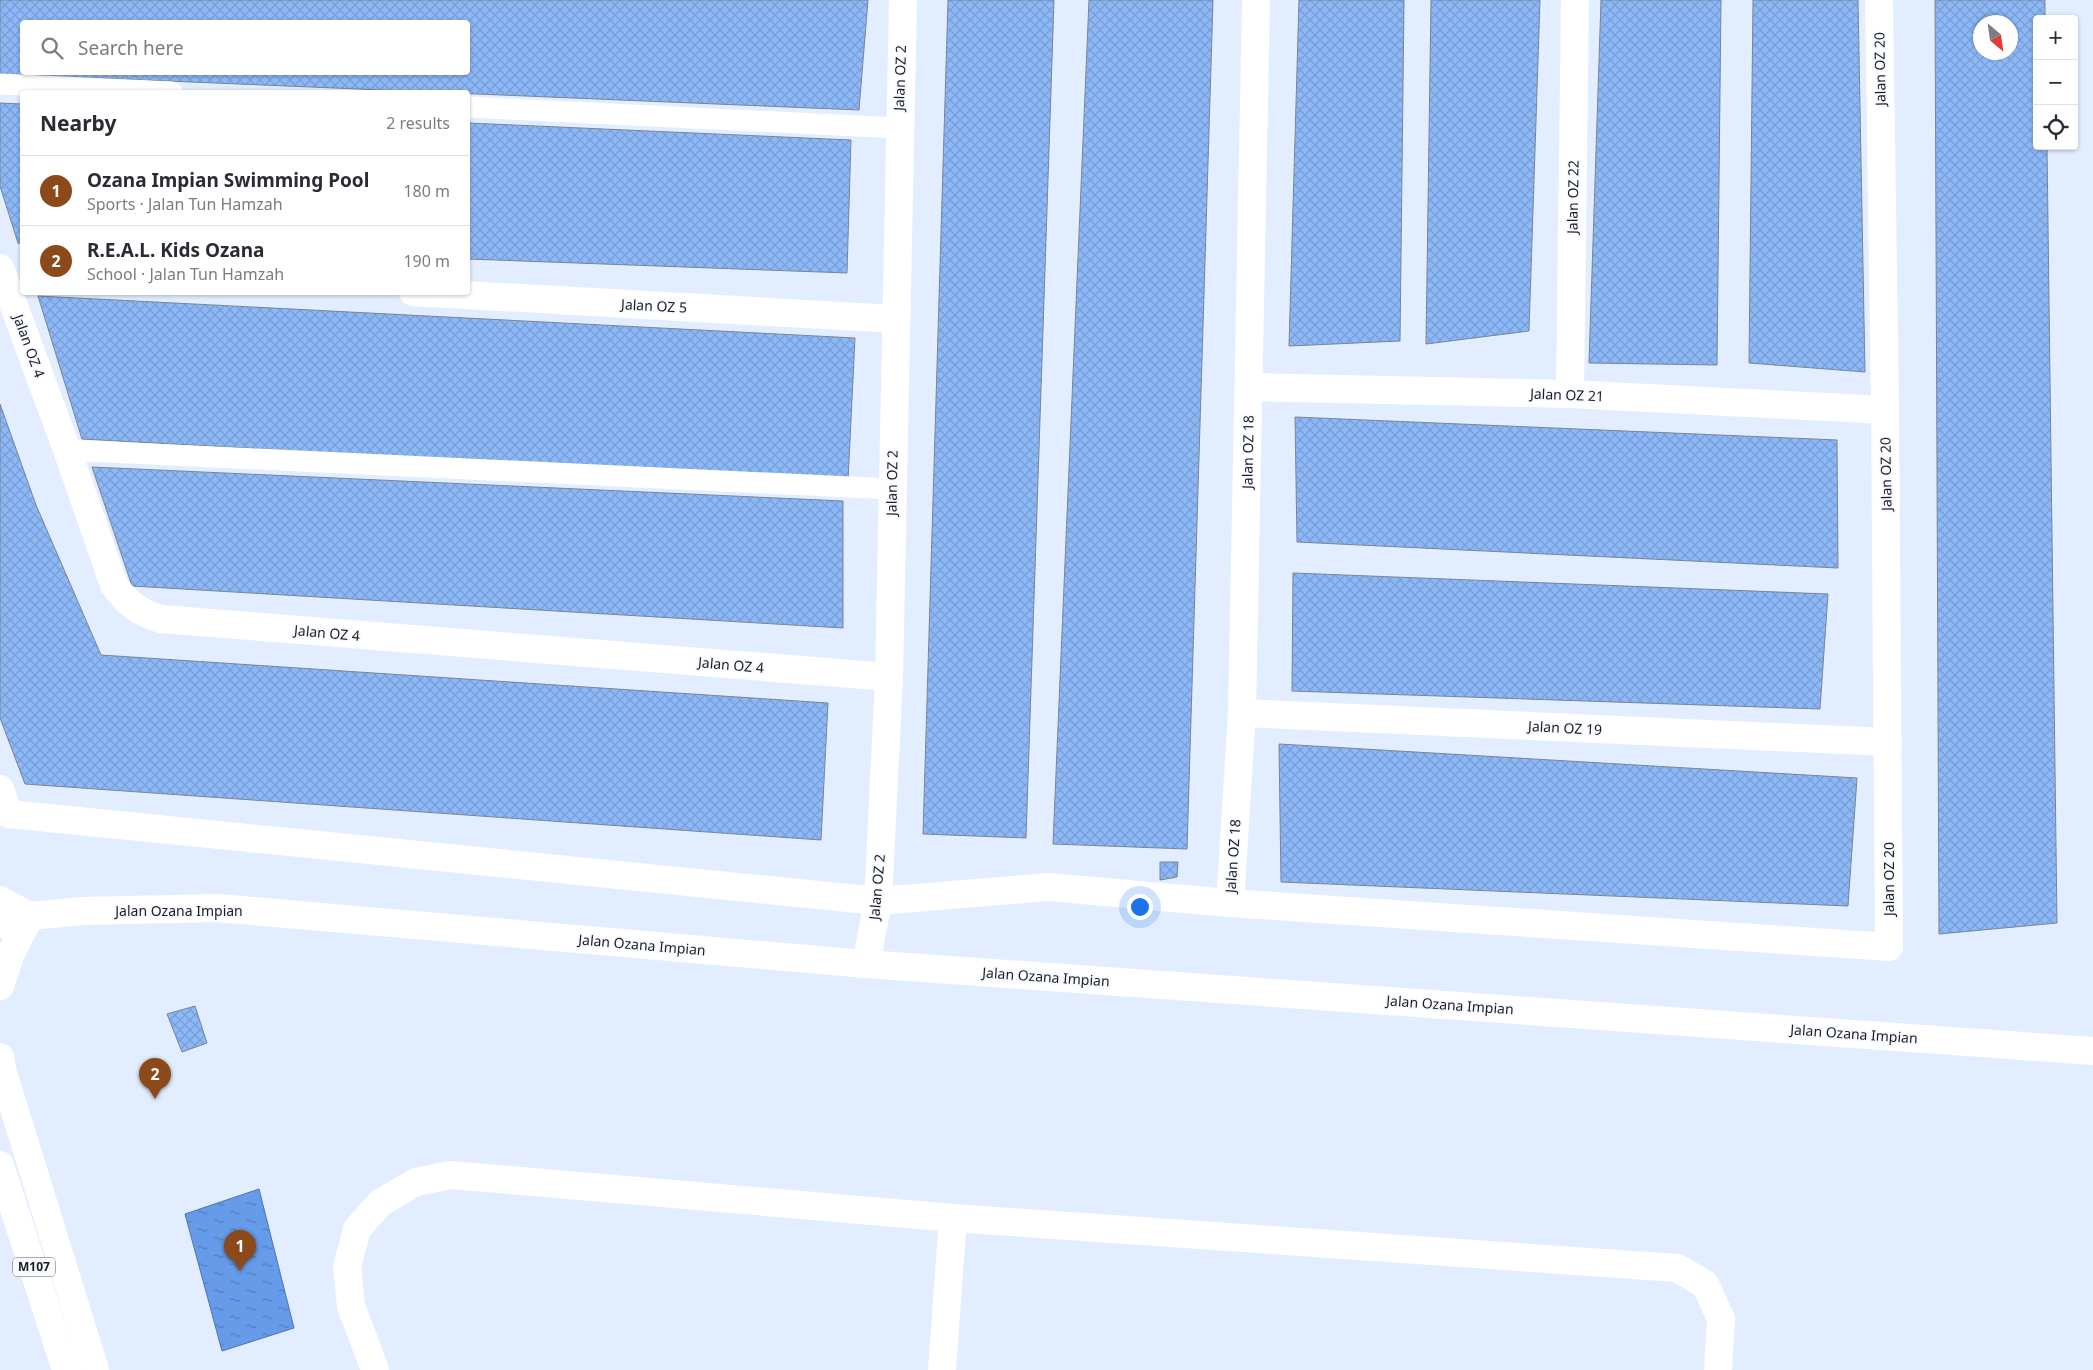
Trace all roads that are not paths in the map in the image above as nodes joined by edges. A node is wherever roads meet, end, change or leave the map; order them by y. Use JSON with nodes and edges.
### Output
{"nodes":[{"id":1,"x":903,"y":0,"type":"edge"},
{"id":2,"x":1256,"y":0,"type":"edge"},
{"id":3,"x":1575,"y":0,"type":"edge"},
{"id":4,"x":1879,"y":0,"type":"edge"},
{"id":5,"x":0,"y":84,"type":"edge"},
{"id":6,"x":129,"y":90,"type":"edge"},
{"id":7,"x":470,"y":107,"type":"edge"},
{"id":8,"x":899,"y":128,"type":"junction"},
{"id":9,"x":8,"y":270,"type":"edge"},
{"id":10,"x":467,"y":295,"type":"edge"},
{"id":11,"x":896,"y":319,"type":"junction"},
{"id":12,"x":1249,"y":387,"type":"junction"},
{"id":13,"x":1570,"y":394,"type":"junction"},
{"id":14,"x":1885,"y":410,"type":"junction"},
{"id":15,"x":67,"y":450,"type":"junction"},
{"id":16,"x":892,"y":489,"type":"junction"},
{"id":17,"x":889,"y":677,"type":"junction"},
{"id":18,"x":1242,"y":713,"type":"junction"},
{"id":19,"x":1888,"y":742,"type":"junction"},
{"id":20,"x":0,"y":789,"type":"edge"},
{"id":21,"x":0,"y":900,"type":"edge"},
{"id":22,"x":878,"y":901,"type":"junction"},
{"id":23,"x":1230,"y":903,"type":"junction"},
{"id":24,"x":30,"y":916,"type":"junction"},
{"id":25,"x":0,"y":924,"type":"edge"},
{"id":26,"x":866,"y":964,"type":"junction"},
{"id":27,"x":0,"y":986,"type":"edge"},
{"id":28,"x":2093,"y":1051,"type":"edge"},
{"id":29,"x":0,"y":1057,"type":"edge"},
{"id":30,"x":0,"y":1166,"type":"edge"},
{"id":31,"x":953,"y":1218,"type":"junction"},
{"id":32,"x":66,"y":1370,"type":"edge"},
{"id":33,"x":95,"y":1370,"type":"edge"},
{"id":34,"x":375,"y":1370,"type":"edge"},
{"id":35,"x":942,"y":1370,"type":"edge"},
{"id":36,"x":1718,"y":1370,"type":"edge"}],
"edges":[{"from":1,"to":8,"type":"street","name":"Jalan OZ 2"},
{"from":2,"to":12,"type":"street","name":"Jalan OZ 18"},
{"from":3,"to":13,"type":"street","name":"Jalan OZ 22"},
{"from":4,"to":14,"type":"street","name":"Jalan OZ 20"},
{"from":5,"to":6,"type":"lane"},
{"from":7,"to":8,"type":"lane"},
{"from":8,"to":11,"type":"street","name":"Jalan OZ 2"},
{"from":9,"to":15,"type":"street","name":"Jalan OZ 4"},
{"from":10,"to":11,"type":"street","name":"Jalan OZ 5"},
{"from":11,"to":16,"type":"street","name":"Jalan OZ 2"},
{"from":12,"to":13,"type":"street","name":"Jalan OZ 21"},
{"from":12,"to":18,"type":"street","name":"Jalan OZ 18"},
{"from":13,"to":14,"type":"street","name":"Jalan OZ 21"},
{"from":14,"to":19,"type":"street","name":"Jalan OZ 20"},
{"from":15,"to":16,"type":"lane"},
{"from":15,"to":17,"type":"street","name":"Jalan OZ 4"},
{"from":16,"to":17,"type":"street","name":"Jalan OZ 2"},
{"from":17,"to":22,"type":"street","name":"Jalan OZ 2"},
{"from":18,"to":19,"type":"street","name":"Jalan OZ 19"},
{"from":18,"to":23,"type":"street","name":"Jalan OZ 18"},
{"from":19,"to":23,"type":"street","name":"Jalan OZ 20"},
{"from":20,"to":22,"type":"street"},
{"from":21,"to":24,"type":"street"},
{"from":22,"to":23,"type":"street"},
{"from":22,"to":26,"type":"street","name":"Jalan OZ 2"},
{"from":24,"to":25,"type":"street","name":"Jalan Ozana Impian"},
{"from":24,"to":26,"type":"street","name":"Jalan Ozana Impian"},
{"from":24,"to":27,"type":"street"},
{"from":26,"to":28,"type":"street","name":"Jalan Ozana Impian"},
{"from":29,"to":33,"type":"street"},
{"from":30,"to":32,"type":"street","number":"M107"},
{"from":31,"to":34,"type":"street"},
{"from":31,"to":35,"type":"street"},
{"from":31,"to":36,"type":"street"}]}
